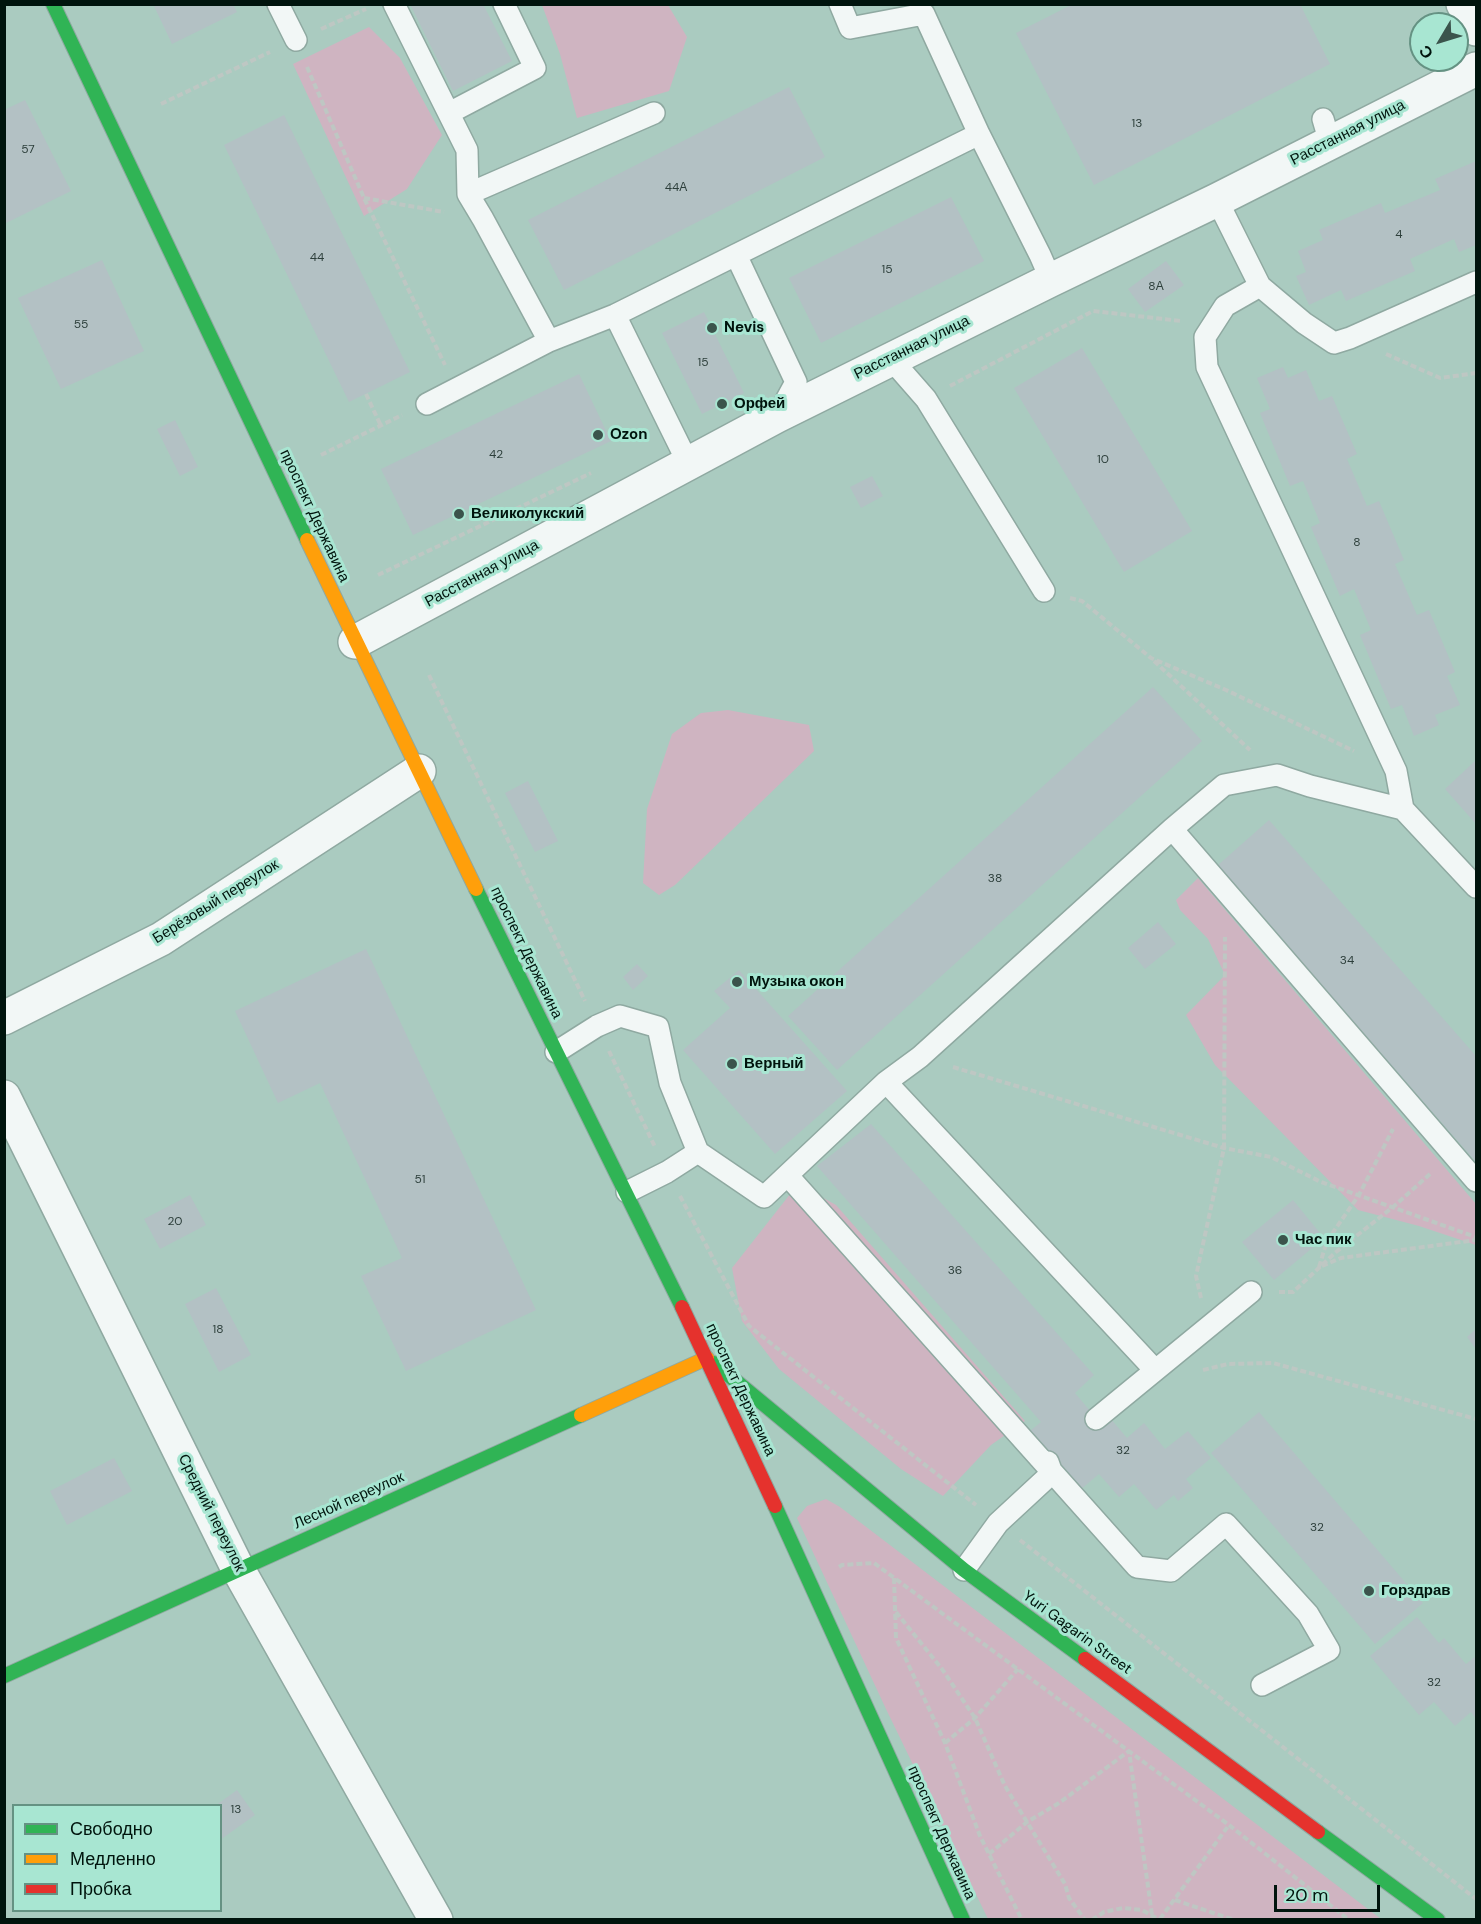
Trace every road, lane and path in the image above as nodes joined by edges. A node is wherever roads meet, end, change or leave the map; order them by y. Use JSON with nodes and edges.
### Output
{"nodes":[{"id":1,"x":53,"y":4,"type":"edge"},
{"id":2,"x":278,"y":4,"type":"edge"},
{"id":3,"x":394,"y":4,"type":"edge"},
{"id":4,"x":504,"y":4,"type":"edge"},
{"id":5,"x":840,"y":4,"type":"edge"},
{"id":6,"x":1463,"y":4,"type":"edge"},
{"id":7,"x":930,"y":9,"type":"edge"},
{"id":8,"x":1476,"y":29,"type":"edge"},
{"id":9,"x":296,"y":40,"type":"joint"},
{"id":10,"x":1476,"y":69,"type":"edge"},
{"id":11,"x":449,"y":113,"type":"junction"},
{"id":12,"x":654,"y":113,"type":"dead end"},
{"id":13,"x":979,"y":134,"type":"junction"},
{"id":14,"x":468,"y":194,"type":"junction"},
{"id":15,"x":364,"y":198,"type":"junction"},
{"id":16,"x":1217,"y":200,"type":"junction"},
{"id":17,"x":483,"y":219,"type":"junction"},
{"id":18,"x":736,"y":255,"type":"junction"},
{"id":19,"x":1051,"y":280,"type":"junction"},
{"id":20,"x":1476,"y":282,"type":"edge"},
{"id":21,"x":1260,"y":286,"type":"junction"},
{"id":22,"x":615,"y":315,"type":"junction"},
{"id":23,"x":1213,"y":325,"type":"junction"},
{"id":24,"x":1350,"y":338,"type":"junction"},
{"id":25,"x":549,"y":341,"type":"junction"},
{"id":26,"x":891,"y":359,"type":"junction"},
{"id":27,"x":1476,"y":373,"type":"edge"},
{"id":28,"x":457,"y":390,"type":"junction"},
{"id":29,"x":366,"y":394,"type":"dead end"},
{"id":30,"x":926,"y":399,"type":"junction"},
{"id":31,"x":428,"y":404,"type":"joint"},
{"id":32,"x":777,"y":416,"type":"junction"},
{"id":33,"x":381,"y":426,"type":"junction"},
{"id":34,"x":321,"y":455,"type":"dead end"},
{"id":35,"x":688,"y":464,"type":"junction"},
{"id":36,"x":592,"y":472,"type":"dead end"},
{"id":37,"x":378,"y":574,"type":"dead end"},
{"id":38,"x":1044,"y":591,"type":"joint"},
{"id":39,"x":356,"y":642,"type":"junction"},
{"id":40,"x":1151,"y":658,"type":"junction"},
{"id":41,"x":429,"y":675,"type":"dead end"},
{"id":42,"x":419,"y":771,"type":"junction"},
{"id":43,"x":1396,"y":771,"type":"junction"},
{"id":44,"x":1277,"y":775,"type":"junction"},
{"id":45,"x":1403,"y":809,"type":"junction"},
{"id":46,"x":1172,"y":829,"type":"junction"},
{"id":47,"x":1476,"y":887,"type":"edge"},
{"id":48,"x":1225,"y":890,"type":"junction"},
{"id":49,"x":4,"y":1018,"type":"edge"},
{"id":50,"x":597,"y":1026,"type":"junction"},
{"id":51,"x":556,"y":1052,"type":"junction"},
{"id":52,"x":920,"y":1057,"type":"junction"},
{"id":53,"x":886,"y":1082,"type":"junction"},
{"id":54,"x":4,"y":1097,"type":"edge"},
{"id":55,"x":1407,"y":1100,"type":"junction"},
{"id":56,"x":1224,"y":1148,"type":"junction"},
{"id":57,"x":698,"y":1152,"type":"junction"},
{"id":58,"x":1452,"y":1154,"type":"junction"},
{"id":59,"x":788,"y":1176,"type":"junction"},
{"id":60,"x":1476,"y":1181,"type":"edge"},
{"id":61,"x":627,"y":1192,"type":"junction"},
{"id":62,"x":1359,"y":1195,"type":"junction"},
{"id":63,"x":1393,"y":1207,"type":"junction"},
{"id":64,"x":1476,"y":1238,"type":"edge"},
{"id":65,"x":1319,"y":1268,"type":"junction"},
{"id":66,"x":1251,"y":1292,"type":"joint"},
{"id":67,"x":1208,"y":1328,"type":"junction"},
{"id":68,"x":707,"y":1358,"type":"junction"},
{"id":69,"x":1155,"y":1370,"type":"junction"},
{"id":70,"x":1096,"y":1419,"type":"dead end"},
{"id":71,"x":1476,"y":1419,"type":"edge"},
{"id":72,"x":1050,"y":1468,"type":"junction"},
{"id":73,"x":238,"y":1569,"type":"junction"},
{"id":74,"x":964,"y":1570,"type":"junction"},
{"id":75,"x":894,"y":1578,"type":"junction"},
{"id":76,"x":811,"y":1586,"type":"junction"},
{"id":77,"x":896,"y":1612,"type":"junction"},
{"id":78,"x":1018,"y":1669,"type":"junction"},
{"id":79,"x":4,"y":1676,"type":"edge"},
{"id":80,"x":1263,"y":1685,"type":"dead end"},
{"id":81,"x":975,"y":1718,"type":"junction"},
{"id":82,"x":945,"y":1743,"type":"junction"},
{"id":83,"x":1129,"y":1751,"type":"junction"},
{"id":84,"x":1027,"y":1822,"type":"junction"},
{"id":85,"x":1229,"y":1825,"type":"junction"},
{"id":86,"x":989,"y":1854,"type":"junction"},
{"id":87,"x":1174,"y":1900,"type":"junction"},
{"id":88,"x":1152,"y":1915,"type":"junction"},
{"id":89,"x":1160,"y":1919,"type":"edge"},
{"id":90,"x":436,"y":1920,"type":"edge"},
{"id":91,"x":963,"y":1920,"type":"edge"},
{"id":92,"x":1022,"y":1920,"type":"edge"},
{"id":93,"x":1085,"y":1920,"type":"edge"},
{"id":94,"x":1092,"y":1920,"type":"edge"},
{"id":95,"x":1234,"y":1920,"type":"edge"},
{"id":96,"x":1349,"y":1920,"type":"edge"},
{"id":97,"x":1438,"y":1920,"type":"edge"}],
"edges":[{"from":1,"to":39,"type":"main road","name":"проспект Державина"},
{"from":2,"to":9,"type":"lane"},
{"from":3,"to":11,"type":"lane"},
{"from":4,"to":11,"type":"lane"},
{"from":5,"to":7,"type":"lane"},
{"from":6,"to":8,"type":"street"},
{"from":7,"to":13,"type":"lane"},
{"from":9,"to":15,"type":"path"},
{"from":10,"to":16,"type":"street","name":"Расстанная улица"},
{"from":11,"to":14,"type":"lane"},
{"from":12,"to":14,"type":"lane"},
{"from":13,"to":18,"type":"lane"},
{"from":13,"to":19,"type":"lane"},
{"from":14,"to":17,"type":"lane"},
{"from":15,"to":17,"type":"path"},
{"from":15,"to":28,"type":"path"},
{"from":16,"to":19,"type":"street","name":"Расстанная улица"},
{"from":16,"to":21,"type":"lane"},
{"from":17,"to":25,"type":"lane"},
{"from":18,"to":22,"type":"lane"},
{"from":18,"to":32,"type":"lane"},
{"from":19,"to":26,"type":"street","name":"Расстанная улица"},
{"from":20,"to":24,"type":"lane"},
{"from":21,"to":23,"type":"lane"},
{"from":21,"to":24,"type":"lane"},
{"from":22,"to":25,"type":"lane"},
{"from":22,"to":35,"type":"lane"},
{"from":23,"to":30,"type":"path"},
{"from":23,"to":43,"type":"lane"},
{"from":24,"to":27,"type":"path"},
{"from":25,"to":28,"type":"lane"},
{"from":26,"to":30,"type":"lane"},
{"from":26,"to":32,"type":"street","name":"Расстанная улица"},
{"from":28,"to":31,"type":"lane"},
{"from":29,"to":33,"type":"path"},
{"from":30,"to":38,"type":"lane"},
{"from":31,"to":33,"type":"path"},
{"from":32,"to":35,"type":"street","name":"Расстанная улица"},
{"from":33,"to":34,"type":"path"},
{"from":35,"to":39,"type":"street","name":"Расстанная улица"},
{"from":36,"to":37,"type":"path"},
{"from":38,"to":40,"type":"path"},
{"from":39,"to":42,"type":"main road","name":"проспект Державина"},
{"from":40,"to":43,"type":"path"},
{"from":40,"to":44,"type":"path"},
{"from":41,"to":50,"type":"path"},
{"from":42,"to":49,"type":"street","name":"Берёзовый переулок"},
{"from":42,"to":51,"type":"main road","name":"проспект Державина"},
{"from":43,"to":45,"type":"lane"},
{"from":44,"to":45,"type":"lane"},
{"from":44,"to":46,"type":"lane"},
{"from":45,"to":47,"type":"lane"},
{"from":46,"to":48,"type":"lane"},
{"from":46,"to":52,"type":"lane"},
{"from":48,"to":55,"type":"lane"},
{"from":48,"to":56,"type":"path"},
{"from":50,"to":51,"type":"lane"},
{"from":50,"to":57,"type":"lane"},
{"from":51,"to":61,"type":"main road","name":"проспект Державина"},
{"from":52,"to":53,"type":"lane"},
{"from":52,"to":56,"type":"path"},
{"from":53,"to":59,"type":"lane"},
{"from":53,"to":69,"type":"lane"},
{"from":54,"to":73,"type":"street","name":"Средний переулок"},
{"from":55,"to":58,"type":"lane"},
{"from":55,"to":62,"type":"path"},
{"from":56,"to":62,"type":"path"},
{"from":56,"to":67,"type":"path"},
{"from":57,"to":59,"type":"lane"},
{"from":57,"to":61,"type":"lane"},
{"from":58,"to":60,"type":"lane"},
{"from":58,"to":63,"type":"path"},
{"from":59,"to":72,"type":"lane"},
{"from":61,"to":68,"type":"main road","name":"проспект Державина"},
{"from":62,"to":63,"type":"path"},
{"from":62,"to":65,"type":"path"},
{"from":63,"to":64,"type":"path"},
{"from":63,"to":65,"type":"path"},
{"from":64,"to":65,"type":"path"},
{"from":65,"to":66,"type":"path"},
{"from":66,"to":67,"type":"lane"},
{"from":67,"to":69,"type":"lane"},
{"from":68,"to":73,"type":"main road","name":"Лесной переулок"},
{"from":68,"to":74,"type":"main road","name":"Yuri Gagarin Street"},
{"from":68,"to":76,"type":"main road","name":"проспект Державина"},
{"from":69,"to":70,"type":"lane"},
{"from":69,"to":71,"type":"path"},
{"from":72,"to":74,"type":"lane"},
{"from":72,"to":80,"type":"lane"},
{"from":73,"to":79,"type":"main road","name":"Лесной переулок"},
{"from":73,"to":90,"type":"street","name":"Средний переулок"},
{"from":74,"to":97,"type":"main road","name":"Yuri Gagarin Street"},
{"from":75,"to":76,"type":"path"},
{"from":75,"to":77,"type":"path"},
{"from":75,"to":78,"type":"path"},
{"from":76,"to":91,"type":"main road","name":"проспект Державина"},
{"from":77,"to":81,"type":"path"},
{"from":77,"to":82,"type":"path"},
{"from":78,"to":81,"type":"path"},
{"from":78,"to":83,"type":"path"},
{"from":81,"to":82,"type":"path"},
{"from":81,"to":84,"type":"path"},
{"from":82,"to":86,"type":"path"},
{"from":83,"to":84,"type":"path"},
{"from":83,"to":85,"type":"path"},
{"from":83,"to":88,"type":"path"},
{"from":84,"to":86,"type":"path"},
{"from":84,"to":93,"type":"path"},
{"from":85,"to":87,"type":"path"},
{"from":85,"to":96,"type":"path"},
{"from":86,"to":92,"type":"path"},
{"from":87,"to":89,"type":"path"},
{"from":87,"to":95,"type":"path"},
{"from":88,"to":89,"type":"path"},
{"from":88,"to":94,"type":"path"}]}
